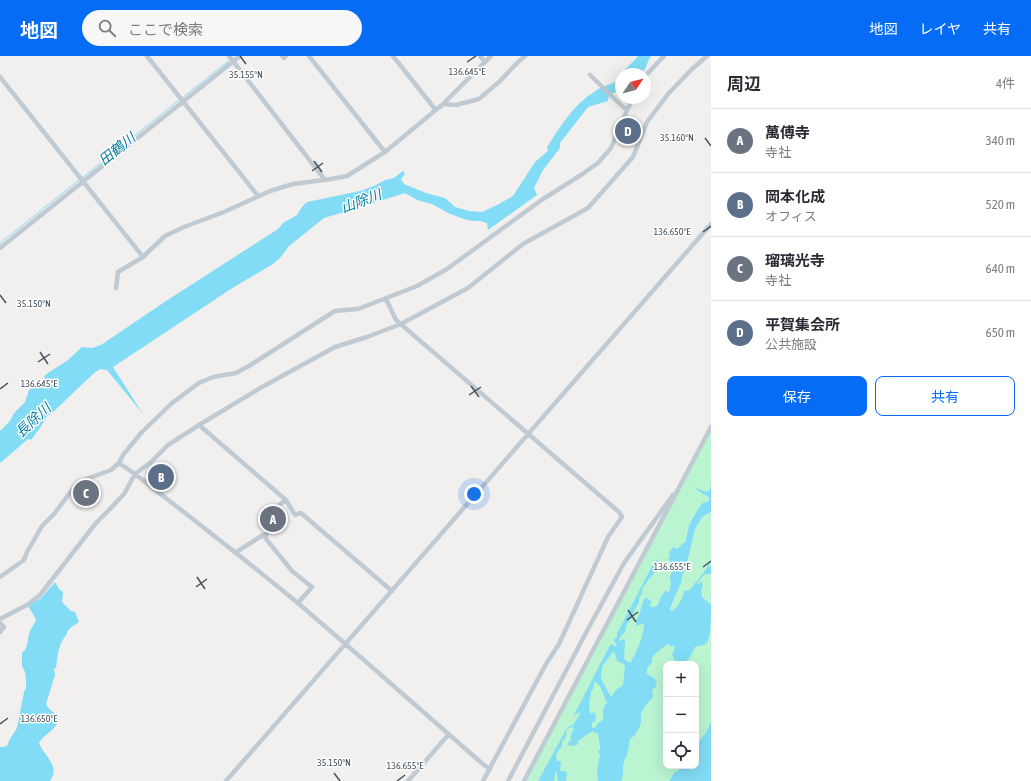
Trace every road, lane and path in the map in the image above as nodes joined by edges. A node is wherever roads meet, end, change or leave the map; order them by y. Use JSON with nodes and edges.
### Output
{"nodes":[{"id":1,"x":147,"y":56,"type":"edge"},
{"id":2,"x":240,"y":56,"type":"edge"},
{"id":3,"x":282,"y":56,"type":"edge"},
{"id":4,"x":286,"y":56,"type":"edge"},
{"id":5,"x":309,"y":56,"type":"edge"},
{"id":6,"x":393,"y":56,"type":"edge"},
{"id":7,"x":480,"y":56,"type":"edge"},
{"id":8,"x":491,"y":56,"type":"edge"},
{"id":9,"x":526,"y":56,"type":"edge"},
{"id":10,"x":664,"y":56,"type":"edge"},
{"id":11,"x":707,"y":56,"type":"edge"},
{"id":12,"x":231,"y":59,"type":"edge"},
{"id":13,"x":485,"y":62,"type":"junction"},
{"id":14,"x":651,"y":70,"type":"edge"},
{"id":15,"x":590,"y":75,"type":"dead end"},
{"id":16,"x":0,"y":77,"type":"edge"},
{"id":17,"x":182,"y":100,"type":"junction"},
{"id":18,"x":443,"y":104,"type":"junction"},
{"id":19,"x":630,"y":104,"type":"edge"},
{"id":20,"x":435,"y":110,"type":"junction"},
{"id":21,"x":627,"y":110,"type":"junction"},
{"id":22,"x":385,"y":152,"type":"junction"},
{"id":23,"x":82,"y":179,"type":"junction"},
{"id":24,"x":325,"y":180,"type":"junction"},
{"id":25,"x":258,"y":196,"type":"junction"},
{"id":26,"x":711,"y":224,"type":"edge"},
{"id":27,"x":0,"y":248,"type":"edge"},
{"id":28,"x":143,"y":257,"type":"junction"},
{"id":29,"x":116,"y":288,"type":"dead end"},
{"id":30,"x":386,"y":299,"type":"junction"},
{"id":31,"x":401,"y":324,"type":"junction"},
{"id":32,"x":199,"y":425,"type":"junction"},
{"id":33,"x":711,"y":427,"type":"edge"},
{"id":34,"x":528,"y":434,"type":"junction"},
{"id":35,"x":119,"y":463,"type":"junction"},
{"id":36,"x":135,"y":474,"type":"junction"},
{"id":37,"x":681,"y":484,"type":"junction"},
{"id":38,"x":286,"y":500,"type":"junction"},
{"id":39,"x":265,"y":537,"type":"junction"},
{"id":40,"x":235,"y":552,"type":"junction"},
{"id":41,"x":0,"y":577,"type":"edge"},
{"id":42,"x":392,"y":591,"type":"junction"},
{"id":43,"x":298,"y":604,"type":"junction"},
{"id":44,"x":0,"y":619,"type":"edge"},
{"id":45,"x":0,"y":623,"type":"edge"},
{"id":46,"x":0,"y":632,"type":"edge"},
{"id":47,"x":346,"y":644,"type":"junction"},
{"id":48,"x":449,"y":734,"type":"junction"},
{"id":49,"x":490,"y":769,"type":"junction"},
{"id":50,"x":226,"y":781,"type":"edge"},
{"id":51,"x":408,"y":781,"type":"edge"},
{"id":52,"x":484,"y":781,"type":"edge"},
{"id":53,"x":508,"y":781,"type":"edge"},
{"id":54,"x":524,"y":781,"type":"edge"}],
"edges":[{"from":1,"to":17,"type":"street"},
{"from":2,"to":12,"type":"street"},
{"from":3,"to":4,"type":"street"},
{"from":5,"to":22,"type":"street"},
{"from":6,"to":20,"type":"street"},
{"from":7,"to":13,"type":"street"},
{"from":8,"to":13,"type":"street"},
{"from":9,"to":18,"type":"street"},
{"from":10,"to":14,"type":"street"},
{"from":11,"to":31,"type":"street"},
{"from":12,"to":17,"type":"street"},
{"from":12,"to":24,"type":"street"},
{"from":13,"to":18,"type":"street"},
{"from":15,"to":21,"type":"street"},
{"from":16,"to":23,"type":"street"},
{"from":17,"to":23,"type":"street"},
{"from":17,"to":25,"type":"street"},
{"from":18,"to":20,"type":"street"},
{"from":19,"to":21,"type":"street"},
{"from":20,"to":22,"type":"street"},
{"from":21,"to":30,"type":"street"},
{"from":22,"to":24,"type":"street"},
{"from":23,"to":27,"type":"street"},
{"from":23,"to":28,"type":"street"},
{"from":24,"to":25,"type":"street"},
{"from":25,"to":28,"type":"street"},
{"from":26,"to":34,"type":"street"},
{"from":28,"to":29,"type":"street"},
{"from":30,"to":31,"type":"street"},
{"from":30,"to":35,"type":"street"},
{"from":31,"to":32,"type":"street"},
{"from":31,"to":34,"type":"street"},
{"from":32,"to":36,"type":"street"},
{"from":32,"to":38,"type":"street"},
{"from":33,"to":37,"type":"street"},
{"from":34,"to":42,"type":"street"},
{"from":34,"to":49,"type":"street"},
{"from":35,"to":36,"type":"street"},
{"from":35,"to":41,"type":"street"},
{"from":36,"to":40,"type":"street"},
{"from":36,"to":44,"type":"street"},
{"from":37,"to":53,"type":"street"},
{"from":37,"to":54,"type":"street"},
{"from":38,"to":39,"type":"street"},
{"from":38,"to":42,"type":"street"},
{"from":39,"to":40,"type":"street"},
{"from":39,"to":43,"type":"street"},
{"from":40,"to":43,"type":"street"},
{"from":42,"to":47,"type":"street"},
{"from":43,"to":47,"type":"street"},
{"from":45,"to":46,"type":"street"},
{"from":47,"to":48,"type":"street"},
{"from":47,"to":50,"type":"street"},
{"from":48,"to":49,"type":"street"},
{"from":48,"to":51,"type":"street"},
{"from":49,"to":52,"type":"street"}]}
